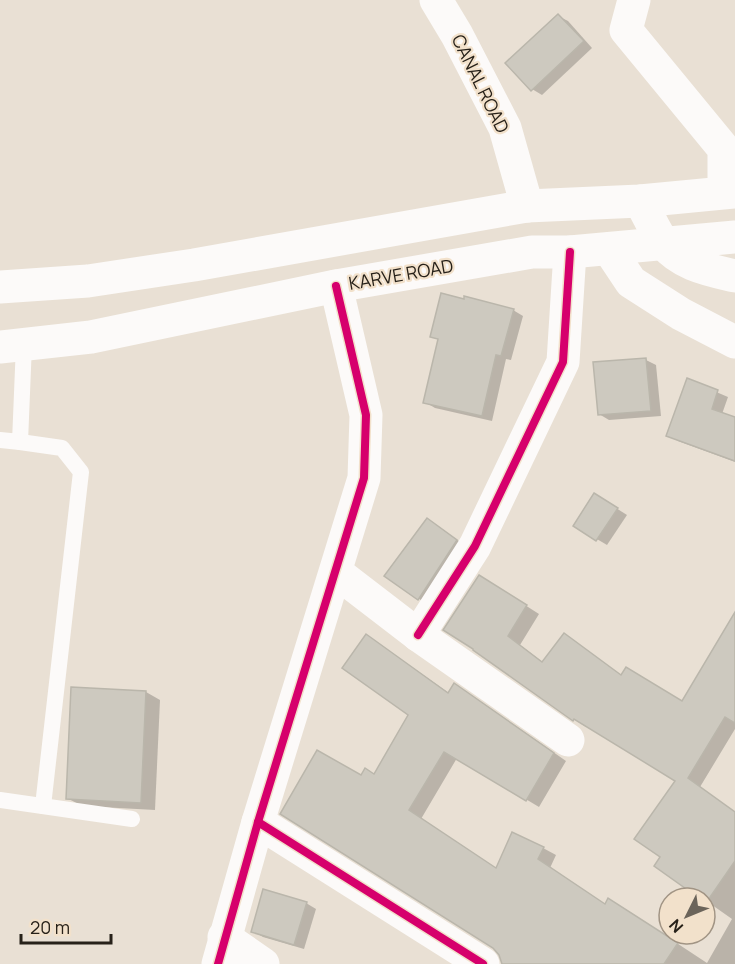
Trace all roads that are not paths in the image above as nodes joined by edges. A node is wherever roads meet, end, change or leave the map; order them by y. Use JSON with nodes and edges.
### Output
{"nodes":[{"id":1,"x":436,"y":0,"type":"edge"},
{"id":2,"x":634,"y":0,"type":"edge"},
{"id":3,"x":729,"y":192,"type":"edge"},
{"id":4,"x":625,"y":201,"type":"junction"},
{"id":5,"x":527,"y":206,"type":"junction"},
{"id":6,"x":735,"y":237,"type":"edge"},
{"id":7,"x":664,"y":244,"type":"junction"},
{"id":8,"x":609,"y":249,"type":"junction"},
{"id":9,"x":570,"y":252,"type":"junction"},
{"id":10,"x":735,"y":276,"type":"edge"},
{"id":11,"x":336,"y":286,"type":"junction"},
{"id":12,"x":0,"y":287,"type":"edge"},
{"id":13,"x":735,"y":342,"type":"edge"},
{"id":14,"x":12,"y":346,"type":"edge"},
{"id":15,"x":0,"y":440,"type":"edge"},
{"id":16,"x":20,"y":442,"type":"junction"},
{"id":17,"x":336,"y":572,"type":"junction"},
{"id":18,"x":418,"y":635,"type":"junction"},
{"id":19,"x":568,"y":740,"type":"dead end"},
{"id":20,"x":0,"y":800,"type":"edge"},
{"id":21,"x":43,"y":806,"type":"junction"},
{"id":22,"x":132,"y":819,"type":"dead end"},
{"id":23,"x":258,"y":822,"type":"junction"},
{"id":24,"x":221,"y":951,"type":"edge"},
{"id":25,"x":263,"y":964,"type":"edge"},
{"id":26,"x":483,"y":964,"type":"edge"}],
"edges":[{"from":1,"to":5,"type":"street","name":"CANAL ROAD"},
{"from":2,"to":3,"type":"street"},
{"from":3,"to":4,"type":"street"},
{"from":4,"to":5,"type":"street"},
{"from":4,"to":7,"type":"street"},
{"from":5,"to":12,"type":"street"},
{"from":6,"to":7,"type":"street","name":"KARVE ROAD"},
{"from":7,"to":8,"type":"street","name":"KARVE ROAD"},
{"from":7,"to":10,"type":"street"},
{"from":8,"to":9,"type":"street","name":"KARVE ROAD"},
{"from":8,"to":13,"type":"street"},
{"from":9,"to":11,"type":"street","name":"KARVE ROAD"},
{"from":9,"to":18,"type":"street"},
{"from":11,"to":14,"type":"street","name":"KARVE ROAD"},
{"from":11,"to":17,"type":"street"},
{"from":14,"to":16,"type":"lane"},
{"from":15,"to":16,"type":"lane"},
{"from":16,"to":21,"type":"lane"},
{"from":17,"to":18,"type":"street"},
{"from":17,"to":23,"type":"street"},
{"from":18,"to":19,"type":"street"},
{"from":20,"to":21,"type":"lane"},
{"from":21,"to":22,"type":"lane"},
{"from":23,"to":24,"type":"street"},
{"from":23,"to":26,"type":"street"},
{"from":24,"to":25,"type":"street"}]}
